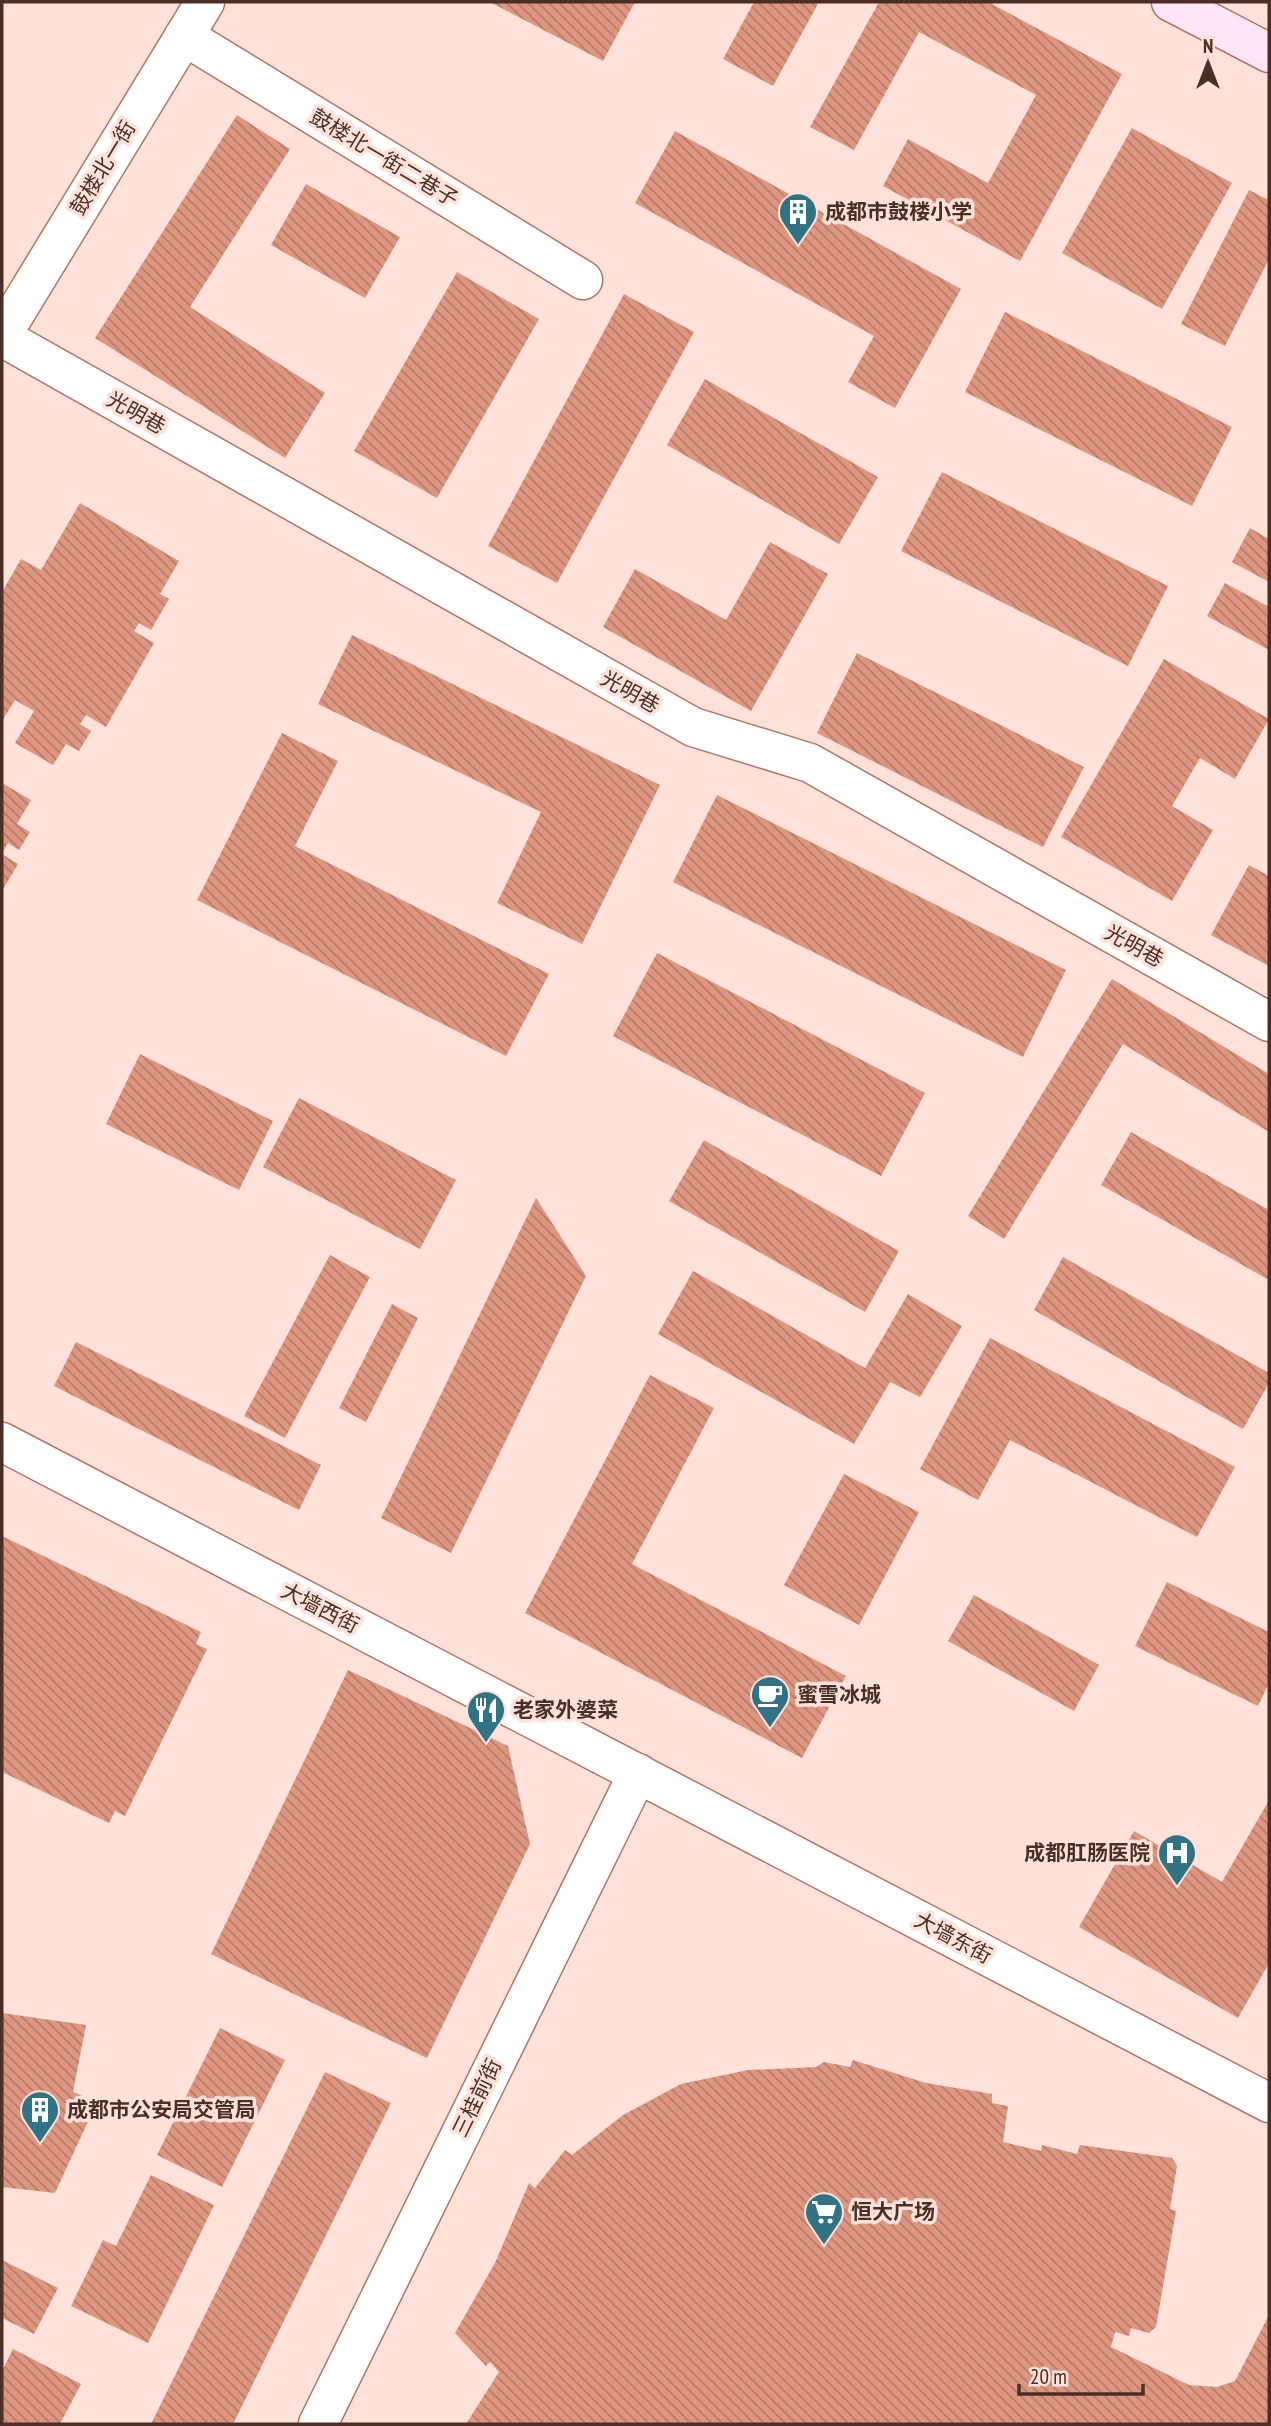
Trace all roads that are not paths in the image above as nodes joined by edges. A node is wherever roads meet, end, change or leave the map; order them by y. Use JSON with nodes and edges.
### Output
{"nodes":[{"id":1,"x":205,"y":2,"type":"edge"},
{"id":2,"x":1171,"y":2,"type":"edge"},
{"id":3,"x":184,"y":36,"type":"junction"},
{"id":4,"x":1269,"y":53,"type":"edge"},
{"id":5,"x":583,"y":280,"type":"dead end"},
{"id":6,"x":2,"y":336,"type":"edge"},
{"id":7,"x":1269,"y":1022,"type":"edge"},
{"id":8,"x":2,"y":1442,"type":"edge"},
{"id":9,"x":638,"y":1773,"type":"junction"},
{"id":10,"x":1265,"y":2089,"type":"edge"},
{"id":11,"x":318,"y":2424,"type":"edge"}],
"edges":[{"from":1,"to":3,"type":"street","name":"鼓楼北一街"},
{"from":2,"to":4,"type":"street"},
{"from":3,"to":5,"type":"street","name":"鼓楼北一街二巷子"},
{"from":3,"to":6,"type":"street","name":"鼓楼北一街"},
{"from":6,"to":7,"type":"street","name":"光明巷"},
{"from":8,"to":9,"type":"street","name":"大墙西街"},
{"from":9,"to":10,"type":"street","name":"大墙东街"},
{"from":9,"to":11,"type":"street","name":"三桂前街"}]}
